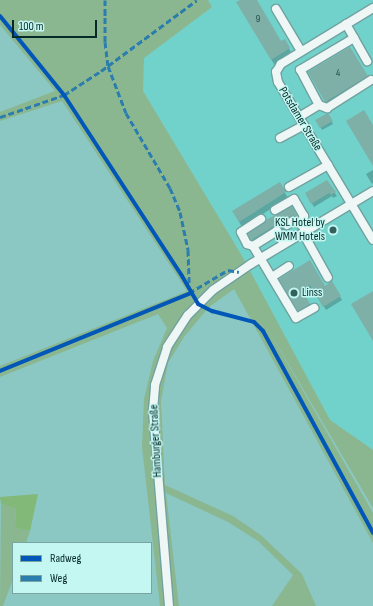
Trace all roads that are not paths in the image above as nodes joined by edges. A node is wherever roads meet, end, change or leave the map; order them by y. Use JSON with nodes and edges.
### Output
{"nodes":[{"id":1,"x":373,"y":8,"type":"edge"},
{"id":2,"x":276,"y":9,"type":"dead end"},
{"id":3,"x":346,"y":24,"type":"junction"},
{"id":4,"x":354,"y":38,"type":"junction"},
{"id":5,"x":301,"y":51,"type":"junction"},
{"id":6,"x":367,"y":61,"type":"dead end"},
{"id":7,"x":372,"y":80,"type":"dead end"},
{"id":8,"x":319,"y":105,"type":"junction"},
{"id":9,"x":301,"y":121,"type":"junction"},
{"id":10,"x":280,"y":138,"type":"dead end"},
{"id":11,"x":328,"y":166,"type":"junction"},
{"id":12,"x":289,"y":187,"type":"dead end"},
{"id":13,"x":373,"y":191,"type":"edge"},
{"id":14,"x":351,"y":204,"type":"junction"},
{"id":15,"x":275,"y":210,"type":"dead end"},
{"id":16,"x":261,"y":219,"type":"dead end"},
{"id":17,"x":287,"y":225,"type":"dead end"},
{"id":18,"x":303,"y":230,"type":"junction"},
{"id":19,"x":373,"y":240,"type":"edge"},
{"id":20,"x":284,"y":244,"type":"junction"},
{"id":21,"x":253,"y":246,"type":"junction"},
{"id":22,"x":260,"y":258,"type":"junction"},
{"id":23,"x":289,"y":266,"type":"dead end"},
{"id":24,"x":272,"y":277,"type":"junction"},
{"id":25,"x":328,"y":278,"type":"dead end"},
{"id":26,"x":314,"y":308,"type":"dead end"},
{"id":27,"x":167,"y":564,"type":"junction"},
{"id":28,"x":169,"y":606,"type":"edge"},
{"id":29,"x":174,"y":606,"type":"edge"}],
"edges":[{"from":1,"to":3,"type":"street","name":"Potsdamer Straße"},
{"from":2,"to":5,"type":"street"},
{"from":3,"to":4,"type":"street"},
{"from":3,"to":5,"type":"street","name":"Potsdamer Straße"},
{"from":4,"to":6,"type":"street"},
{"from":4,"to":8,"type":"street"},
{"from":5,"to":9,"type":"street","name":"Potsdamer Straße"},
{"from":7,"to":8,"type":"street"},
{"from":8,"to":9,"type":"street"},
{"from":9,"to":10,"type":"street"},
{"from":9,"to":11,"type":"street","name":"Potsdamer Straße"},
{"from":11,"to":12,"type":"street"},
{"from":11,"to":14,"type":"street","name":"Potsdamer Straße"},
{"from":13,"to":14,"type":"street","name":"Hamburger Straße"},
{"from":14,"to":18,"type":"street","name":"Hamburger Straße"},
{"from":14,"to":19,"type":"street","name":"Potsdamer Straße"},
{"from":15,"to":18,"type":"street"},
{"from":16,"to":21,"type":"street"},
{"from":17,"to":18,"type":"street"},
{"from":18,"to":20,"type":"street","name":"Hamburger Straße"},
{"from":18,"to":25,"type":"street"},
{"from":20,"to":21,"type":"street"},
{"from":20,"to":22,"type":"street","name":"Hamburger Straße"},
{"from":21,"to":22,"type":"street"},
{"from":22,"to":24,"type":"street"},
{"from":22,"to":27,"type":"street","name":"Hamburger Straße"},
{"from":23,"to":24,"type":"street"},
{"from":24,"to":26,"type":"street"},
{"from":27,"to":28,"type":"street","name":"Hamburger Straße"},
{"from":27,"to":29,"type":"street"}]}
